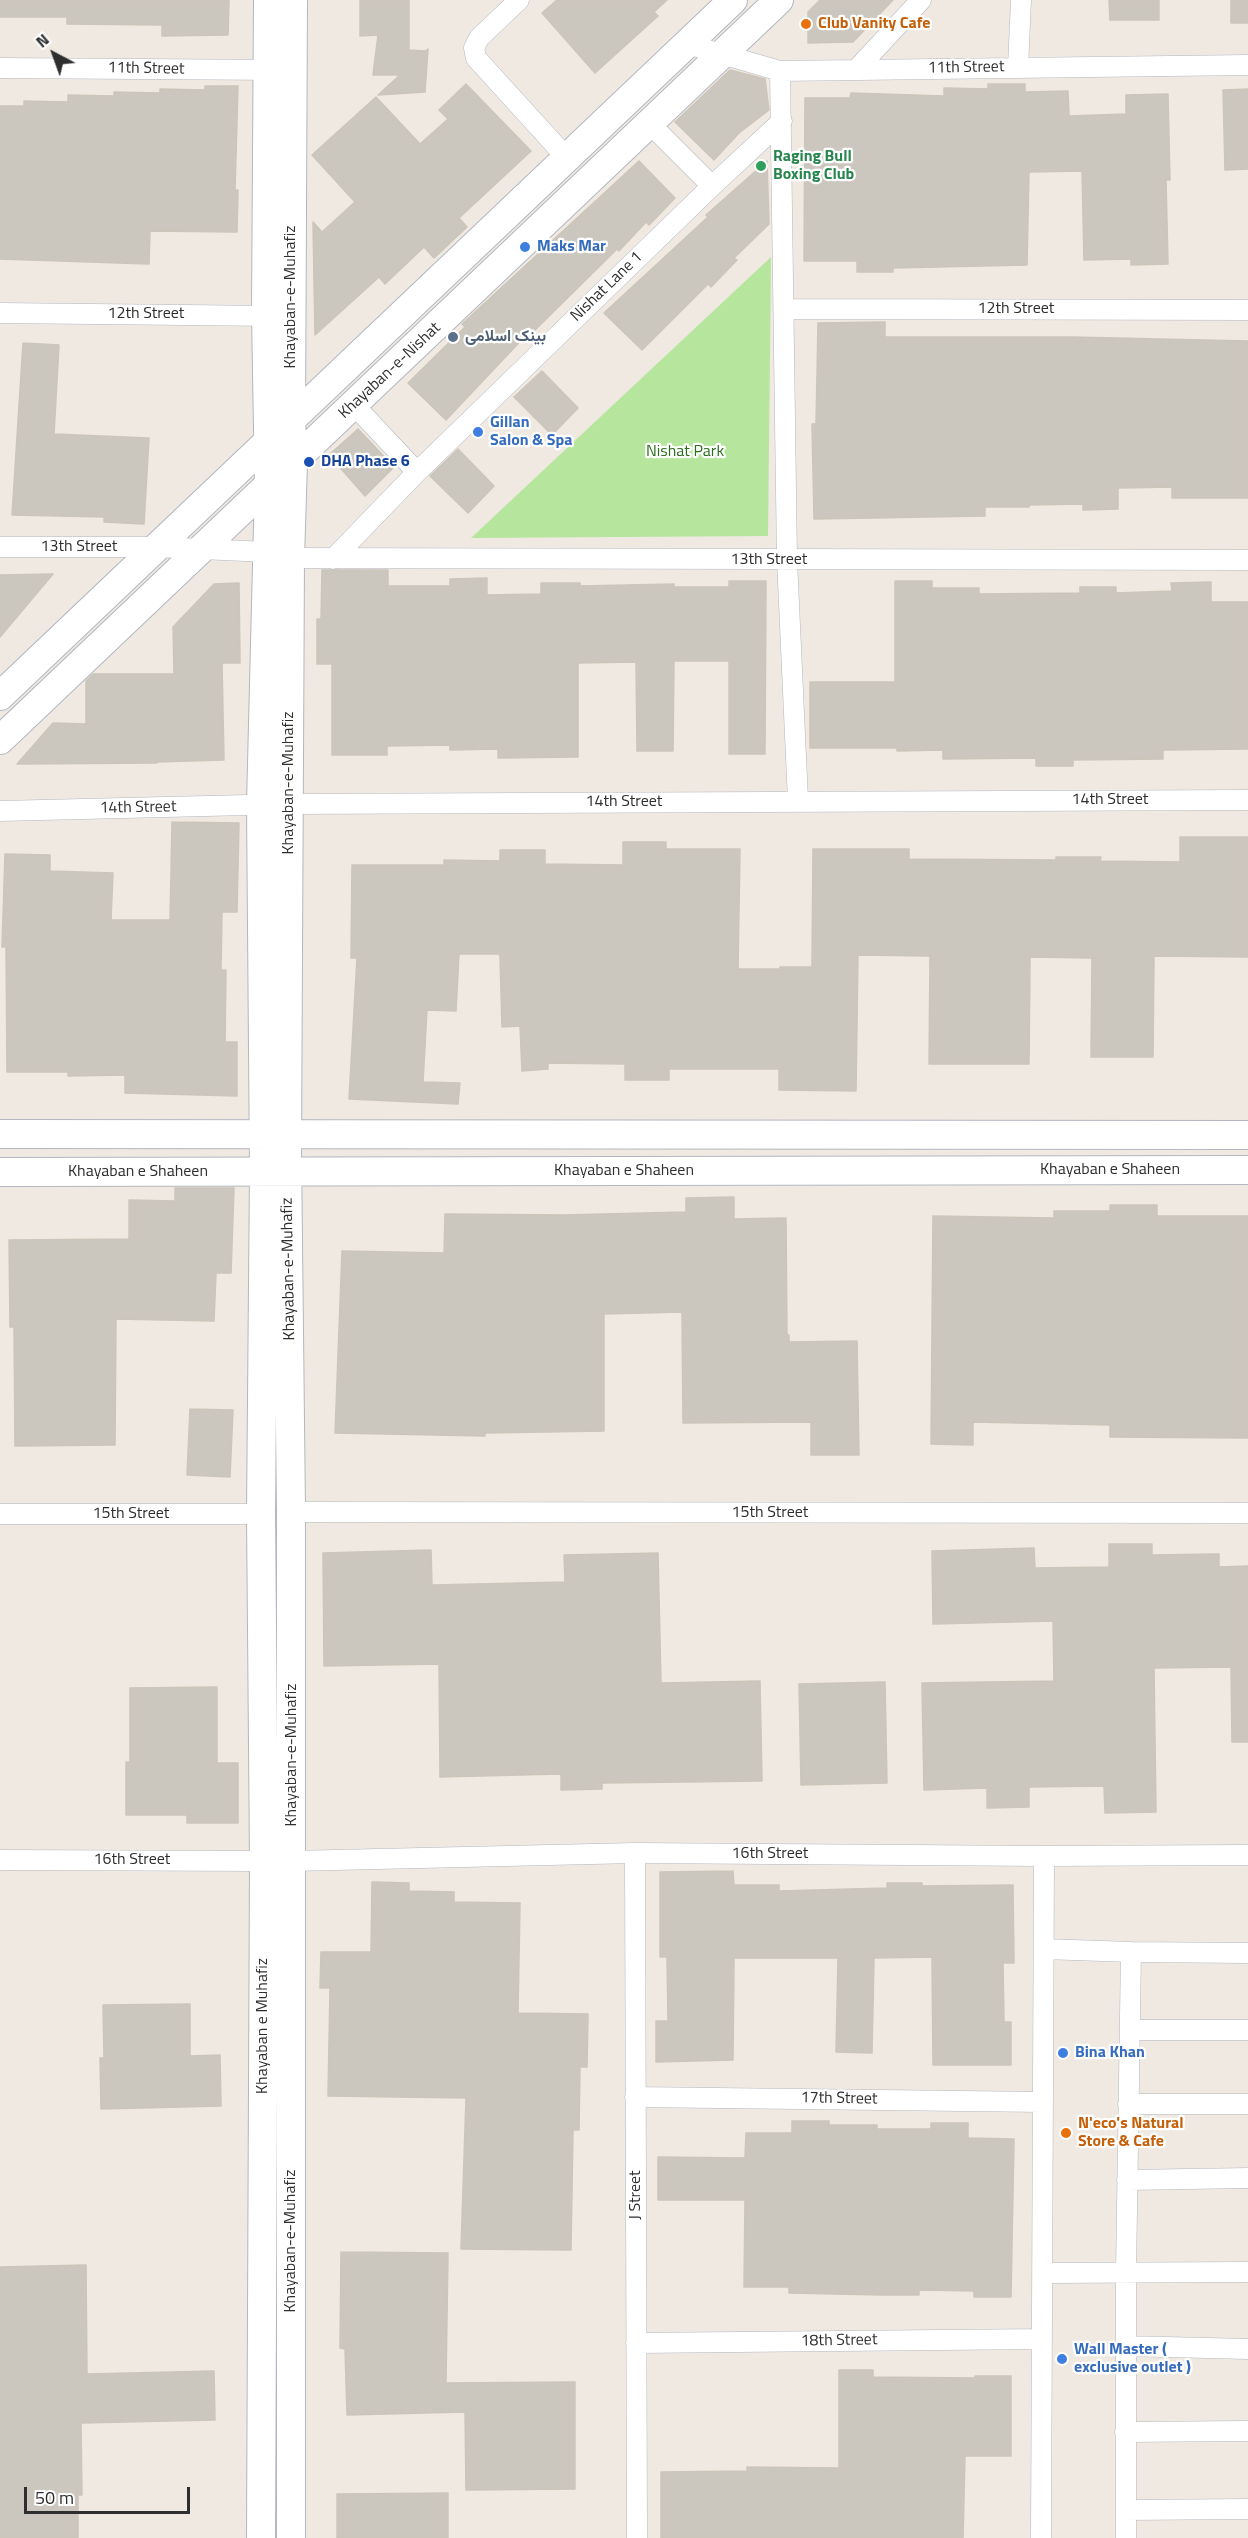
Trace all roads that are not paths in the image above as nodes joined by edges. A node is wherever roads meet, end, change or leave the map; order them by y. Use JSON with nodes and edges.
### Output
{"nodes":[{"id":1,"x":268,"y":0,"type":"edge"},
{"id":2,"x":293,"y":0,"type":"edge"},
{"id":3,"x":519,"y":0,"type":"edge"},
{"id":4,"x":734,"y":0,"type":"edge"},
{"id":5,"x":779,"y":0,"type":"edge"},
{"id":6,"x":921,"y":0,"type":"edge"},
{"id":7,"x":1021,"y":0,"type":"edge"},
{"id":8,"x":687,"y":44,"type":"junction"},
{"id":9,"x":722,"y":56,"type":"junction"},
{"id":10,"x":1248,"y":65,"type":"edge"},
{"id":11,"x":0,"y":68,"type":"edge"},
{"id":12,"x":1018,"y":68,"type":"junction"},
{"id":13,"x":279,"y":70,"type":"junction"},
{"id":14,"x":856,"y":70,"type":"junction"},
{"id":15,"x":780,"y":71,"type":"junction"},
{"id":16,"x":782,"y":121,"type":"junction"},
{"id":17,"x":650,"y":124,"type":"junction"},
{"id":18,"x":566,"y":157,"type":"junction"},
{"id":19,"x":712,"y":186,"type":"junction"},
{"id":20,"x":784,"y":309,"type":"junction"},
{"id":21,"x":1248,"y":310,"type":"edge"},
{"id":22,"x":0,"y":313,"type":"edge"},
{"id":23,"x":279,"y":316,"type":"junction"},
{"id":24,"x":354,"y":405,"type":"junction"},
{"id":25,"x":291,"y":420,"type":"junction"},
{"id":26,"x":267,"y":443,"type":"junction"},
{"id":27,"x":293,"y":462,"type":"junction"},
{"id":28,"x":417,"y":472,"type":"junction"},
{"id":29,"x":269,"y":485,"type":"junction"},
{"id":30,"x":0,"y":547,"type":"edge"},
{"id":31,"x":157,"y":547,"type":"junction"},
{"id":32,"x":199,"y":550,"type":"junction"},
{"id":33,"x":279,"y":555,"type":"junction"},
{"id":34,"x":333,"y":559,"type":"junction"},
{"id":35,"x":787,"y":560,"type":"junction"},
{"id":36,"x":1248,"y":560,"type":"edge"},
{"id":37,"x":0,"y":696,"type":"edge"},
{"id":38,"x":0,"y":740,"type":"edge"},
{"id":39,"x":1248,"y":800,"type":"edge"},
{"id":40,"x":798,"y":801,"type":"junction"},
{"id":41,"x":275,"y":804,"type":"junction"},
{"id":42,"x":0,"y":811,"type":"edge"},
{"id":43,"x":0,"y":1134,"type":"edge"},
{"id":44,"x":276,"y":1134,"type":"junction"},
{"id":45,"x":1248,"y":1135,"type":"edge"},
{"id":46,"x":1248,"y":1170,"type":"edge"},
{"id":47,"x":276,"y":1171,"type":"junction"},
{"id":48,"x":0,"y":1172,"type":"edge"},
{"id":49,"x":291,"y":1512,"type":"junction"},
{"id":50,"x":1248,"y":1513,"type":"edge"},
{"id":51,"x":0,"y":1514,"type":"edge"},
{"id":52,"x":261,"y":1514,"type":"junction"},
{"id":53,"x":292,"y":1695,"type":"junction"},
{"id":54,"x":262,"y":1696,"type":"junction"},
{"id":55,"x":635,"y":1853,"type":"junction"},
{"id":56,"x":1248,"y":1855,"type":"edge"},
{"id":57,"x":1044,"y":1856,"type":"junction"},
{"id":58,"x":0,"y":1860,"type":"edge"},
{"id":59,"x":264,"y":1861,"type":"junction"},
{"id":60,"x":291,"y":1861,"type":"junction"},
{"id":61,"x":1044,"y":1949,"type":"junction"},
{"id":62,"x":1131,"y":1952,"type":"junction"},
{"id":63,"x":1248,"y":1953,"type":"edge"},
{"id":64,"x":1130,"y":2030,"type":"junction"},
{"id":65,"x":1248,"y":2030,"type":"edge"},
{"id":66,"x":263,"y":2047,"type":"junction"},
{"id":67,"x":291,"y":2047,"type":"junction"},
{"id":68,"x":636,"y":2097,"type":"junction"},
{"id":69,"x":1043,"y":2102,"type":"junction"},
{"id":70,"x":1128,"y":2104,"type":"junction"},
{"id":71,"x":1248,"y":2104,"type":"edge"},
{"id":72,"x":1248,"y":2178,"type":"edge"},
{"id":73,"x":1127,"y":2180,"type":"junction"},
{"id":74,"x":1248,"y":2272,"type":"edge"},
{"id":75,"x":1126,"y":2273,"type":"junction"},
{"id":76,"x":1043,"y":2274,"type":"junction"},
{"id":77,"x":1042,"y":2339,"type":"junction"},
{"id":78,"x":636,"y":2343,"type":"junction"},
{"id":79,"x":1125,"y":2346,"type":"junction"},
{"id":80,"x":1248,"y":2349,"type":"edge"},
{"id":81,"x":1125,"y":2432,"type":"junction"},
{"id":82,"x":1248,"y":2432,"type":"edge"},
{"id":83,"x":1248,"y":2509,"type":"edge"},
{"id":84,"x":1126,"y":2510,"type":"junction"},
{"id":85,"x":261,"y":2538,"type":"edge"},
{"id":86,"x":291,"y":2538,"type":"edge"},
{"id":87,"x":637,"y":2538,"type":"edge"},
{"id":88,"x":1041,"y":2538,"type":"edge"},
{"id":89,"x":1126,"y":2538,"type":"edge"}],
"edges":[{"from":1,"to":13,"type":"street","name":"Khayaban-e-Muhafiz"},
{"from":2,"to":13,"type":"street","name":"Khayaban-e-Muhafiz"},
{"from":3,"to":18,"type":"street"},
{"from":4,"to":8,"type":"street","name":"Khayaban-e-Nishat"},
{"from":5,"to":9,"type":"street","name":"Khayaban-e-Nishat"},
{"from":6,"to":14,"type":"street"},
{"from":7,"to":12,"type":"street"},
{"from":8,"to":9,"type":"street","name":"11th Street"},
{"from":8,"to":18,"type":"street","name":"Khayaban-e-Nishat"},
{"from":9,"to":15,"type":"street","name":"11th Street"},
{"from":9,"to":17,"type":"street","name":"Khayaban-e-Nishat"},
{"from":10,"to":12,"type":"street","name":"11th Street"},
{"from":11,"to":13,"type":"street","name":"11th Street"},
{"from":12,"to":14,"type":"street","name":"11th Street"},
{"from":13,"to":23,"type":"street","name":"Khayaban-e-Muhafiz"},
{"from":14,"to":15,"type":"street","name":"11th Street"},
{"from":15,"to":16,"type":"street"},
{"from":16,"to":19,"type":"street","name":"Nishat Lane 1"},
{"from":16,"to":20,"type":"street"},
{"from":17,"to":19,"type":"street"},
{"from":17,"to":24,"type":"street","name":"Khayaban-e-Nishat"},
{"from":18,"to":25,"type":"street","name":"Khayaban-e-Nishat"},
{"from":19,"to":28,"type":"street","name":"Nishat Lane 1"},
{"from":20,"to":21,"type":"street","name":"12th Street"},
{"from":20,"to":35,"type":"street"},
{"from":22,"to":23,"type":"street","name":"12th Street"},
{"from":23,"to":25,"type":"street","name":"Khayaban-e-Muhafiz"},
{"from":23,"to":26,"type":"street","name":"Khayaban-e-Muhafiz"},
{"from":24,"to":27,"type":"street","name":"Khayaban-e-Nishat"},
{"from":24,"to":28,"type":"street"},
{"from":25,"to":26,"type":"street","name":"Khayaban-e-Nishat"},
{"from":25,"to":27,"type":"street","name":"Khayaban-e-Muhafiz"},
{"from":26,"to":29,"type":"street","name":"Khayaban-e-Muhafiz"},
{"from":26,"to":31,"type":"street","name":"Khayaban-e-Nishat"},
{"from":27,"to":29,"type":"street","name":"Khayaban-e-Nishat"},
{"from":27,"to":33,"type":"street","name":"Khayaban-e-Muhafiz"},
{"from":28,"to":34,"type":"street","name":"Nishat Lane 1"},
{"from":29,"to":32,"type":"street","name":"Khayaban-e-Nishat"},
{"from":29,"to":33,"type":"street","name":"Khayaban-e-Muhafiz"},
{"from":30,"to":31,"type":"street","name":"13th Street"},
{"from":31,"to":32,"type":"street","name":"13th Street"},
{"from":31,"to":37,"type":"street","name":"Khayaban-e-Nishat"},
{"from":32,"to":33,"type":"street","name":"13th Street"},
{"from":32,"to":38,"type":"street","name":"Khayaban-e-Nishat"},
{"from":33,"to":34,"type":"street","name":"13th Street"},
{"from":33,"to":41,"type":"street","name":"Khayaban-e-Muhafiz"},
{"from":34,"to":35,"type":"street","name":"13th Street"},
{"from":35,"to":36,"type":"street","name":"13th Street"},
{"from":35,"to":40,"type":"street"},
{"from":39,"to":40,"type":"street","name":"14th Street"},
{"from":40,"to":41,"type":"street","name":"14th Street"},
{"from":41,"to":42,"type":"street","name":"14th Street"},
{"from":41,"to":44,"type":"street","name":"Khayaban-e-Muhafiz"},
{"from":43,"to":44,"type":"street"},
{"from":44,"to":45,"type":"street"},
{"from":44,"to":47,"type":"street","name":"Khayaban-e-Muhafiz"},
{"from":46,"to":47,"type":"street","name":"Khayaban e Shaheen"},
{"from":47,"to":48,"type":"street","name":"Khayaban e Shaheen"},
{"from":47,"to":49,"type":"street","name":"Khayaban-e-Muhafiz"},
{"from":47,"to":52,"type":"street","name":"Khayaban-e-Muhafiz"},
{"from":49,"to":50,"type":"street","name":"15th Street"},
{"from":49,"to":53,"type":"street","name":"Khayaban-e-Muhafiz"},
{"from":51,"to":52,"type":"street","name":"15th Street"},
{"from":52,"to":54,"type":"street","name":"Khayaban e Muhafiz"},
{"from":53,"to":54,"type":"street"},
{"from":53,"to":60,"type":"street","name":"Khayaban-e-Muhafiz"},
{"from":54,"to":59,"type":"street","name":"Khayaban e Muhafiz"},
{"from":55,"to":57,"type":"street","name":"16th Street"},
{"from":55,"to":60,"type":"street","name":"16th Street"},
{"from":55,"to":68,"type":"street","name":"J Street"},
{"from":56,"to":57,"type":"street","name":"16th Street"},
{"from":57,"to":61,"type":"street"},
{"from":58,"to":59,"type":"street","name":"16th Street"},
{"from":59,"to":66,"type":"street","name":"Khayaban e Muhafiz"},
{"from":60,"to":67,"type":"street","name":"Khayaban-e-Muhafiz"},
{"from":61,"to":62,"type":"street"},
{"from":61,"to":69,"type":"street"},
{"from":62,"to":63,"type":"street"},
{"from":62,"to":64,"type":"street"},
{"from":64,"to":65,"type":"street"},
{"from":64,"to":70,"type":"street"},
{"from":66,"to":67,"type":"street"},
{"from":66,"to":85,"type":"street","name":"Khayaban e Muhafiz"},
{"from":67,"to":86,"type":"street","name":"Khayaban-e-Muhafiz"},
{"from":68,"to":69,"type":"street","name":"17th Street"},
{"from":68,"to":78,"type":"street","name":"J Street"},
{"from":69,"to":76,"type":"street"},
{"from":70,"to":71,"type":"street"},
{"from":70,"to":73,"type":"street"},
{"from":72,"to":73,"type":"street"},
{"from":73,"to":75,"type":"street"},
{"from":74,"to":75,"type":"street"},
{"from":75,"to":76,"type":"street"},
{"from":75,"to":79,"type":"street"},
{"from":76,"to":77,"type":"street"},
{"from":77,"to":78,"type":"street","name":"18th Street"},
{"from":77,"to":88,"type":"street"},
{"from":78,"to":87,"type":"street","name":"J Street"},
{"from":79,"to":80,"type":"street"},
{"from":79,"to":81,"type":"street"},
{"from":81,"to":82,"type":"street"},
{"from":81,"to":84,"type":"street"},
{"from":83,"to":84,"type":"street"},
{"from":84,"to":89,"type":"street"}]}
